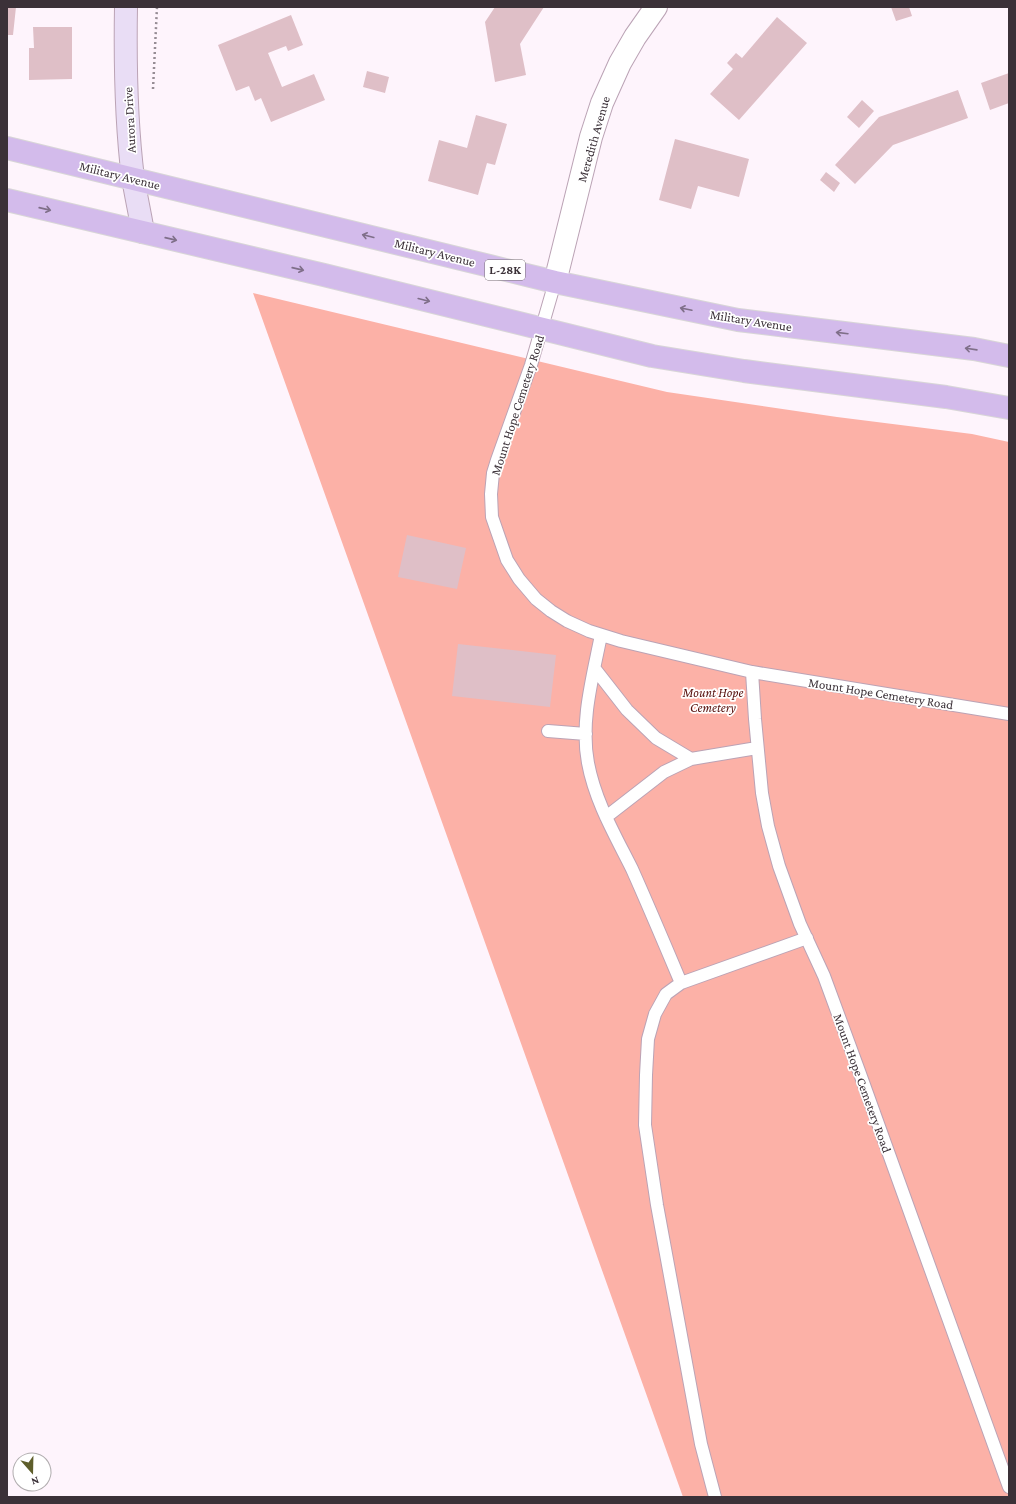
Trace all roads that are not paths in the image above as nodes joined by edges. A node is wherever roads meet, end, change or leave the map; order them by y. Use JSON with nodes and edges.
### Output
{"nodes":[{"id":1,"x":126,"y":7,"type":"edge"},
{"id":2,"x":656,"y":7,"type":"edge"},
{"id":3,"x":7,"y":148,"type":"edge"},
{"id":4,"x":133,"y":178,"type":"junction"},
{"id":5,"x":7,"y":200,"type":"edge"},
{"id":6,"x":143,"y":232,"type":"junction"},
{"id":7,"x":555,"y":282,"type":"junction"},
{"id":8,"x":542,"y":329,"type":"junction"},
{"id":9,"x":1009,"y":356,"type":"edge"},
{"id":10,"x":1009,"y":408,"type":"edge"},
{"id":11,"x":602,"y":635,"type":"junction"},
{"id":12,"x":595,"y":669,"type":"junction"},
{"id":13,"x":752,"y":672,"type":"junction"},
{"id":14,"x":1009,"y":714,"type":"edge"},
{"id":15,"x":548,"y":731,"type":"dead end"},
{"id":16,"x":586,"y":734,"type":"junction"},
{"id":17,"x":757,"y":748,"type":"junction"},
{"id":18,"x":691,"y":759,"type":"junction"},
{"id":19,"x":606,"y":817,"type":"junction"},
{"id":20,"x":807,"y":938,"type":"junction"},
{"id":21,"x":681,"y":983,"type":"junction"},
{"id":22,"x":1009,"y":1487,"type":"edge"},
{"id":23,"x":715,"y":1497,"type":"edge"}],
"edges":[{"from":1,"to":4,"type":"street","name":"Aurora Drive"},
{"from":2,"to":7,"type":"street","name":"Meredith Avenue"},
{"from":3,"to":4,"type":"main road","name":"Military Avenue","number":"L-28K"},
{"from":4,"to":6,"type":"street","name":"Aurora Drive"},
{"from":7,"to":4,"type":"main road","name":"Military Avenue","number":"L-28K","one_way":true},
{"from":5,"to":6,"type":"main road","one_way":true},
{"from":6,"to":8,"type":"main road","one_way":true},
{"from":7,"to":8,"type":"lane","name":"Mount Hope Cemetery Road"},
{"from":9,"to":7,"type":"main road","name":"Military Avenue","number":"L-28K","one_way":true},
{"from":8,"to":10,"type":"main road"},
{"from":8,"to":11,"type":"lane","name":"Mount Hope Cemetery Road"},
{"from":11,"to":12,"type":"lane"},
{"from":11,"to":13,"type":"lane","name":"Mount Hope Cemetery Road"},
{"from":12,"to":16,"type":"lane"},
{"from":12,"to":18,"type":"lane"},
{"from":13,"to":14,"type":"lane","name":"Mount Hope Cemetery Road"},
{"from":13,"to":17,"type":"lane","name":"Mount Hope Cemetery Road"},
{"from":15,"to":16,"type":"lane"},
{"from":16,"to":19,"type":"lane"},
{"from":17,"to":18,"type":"lane"},
{"from":17,"to":20,"type":"lane","name":"Mount Hope Cemetery Road"},
{"from":18,"to":19,"type":"lane"},
{"from":19,"to":21,"type":"lane"},
{"from":20,"to":21,"type":"lane"},
{"from":20,"to":22,"type":"lane","name":"Mount Hope Cemetery Road"},
{"from":21,"to":23,"type":"lane"}]}
